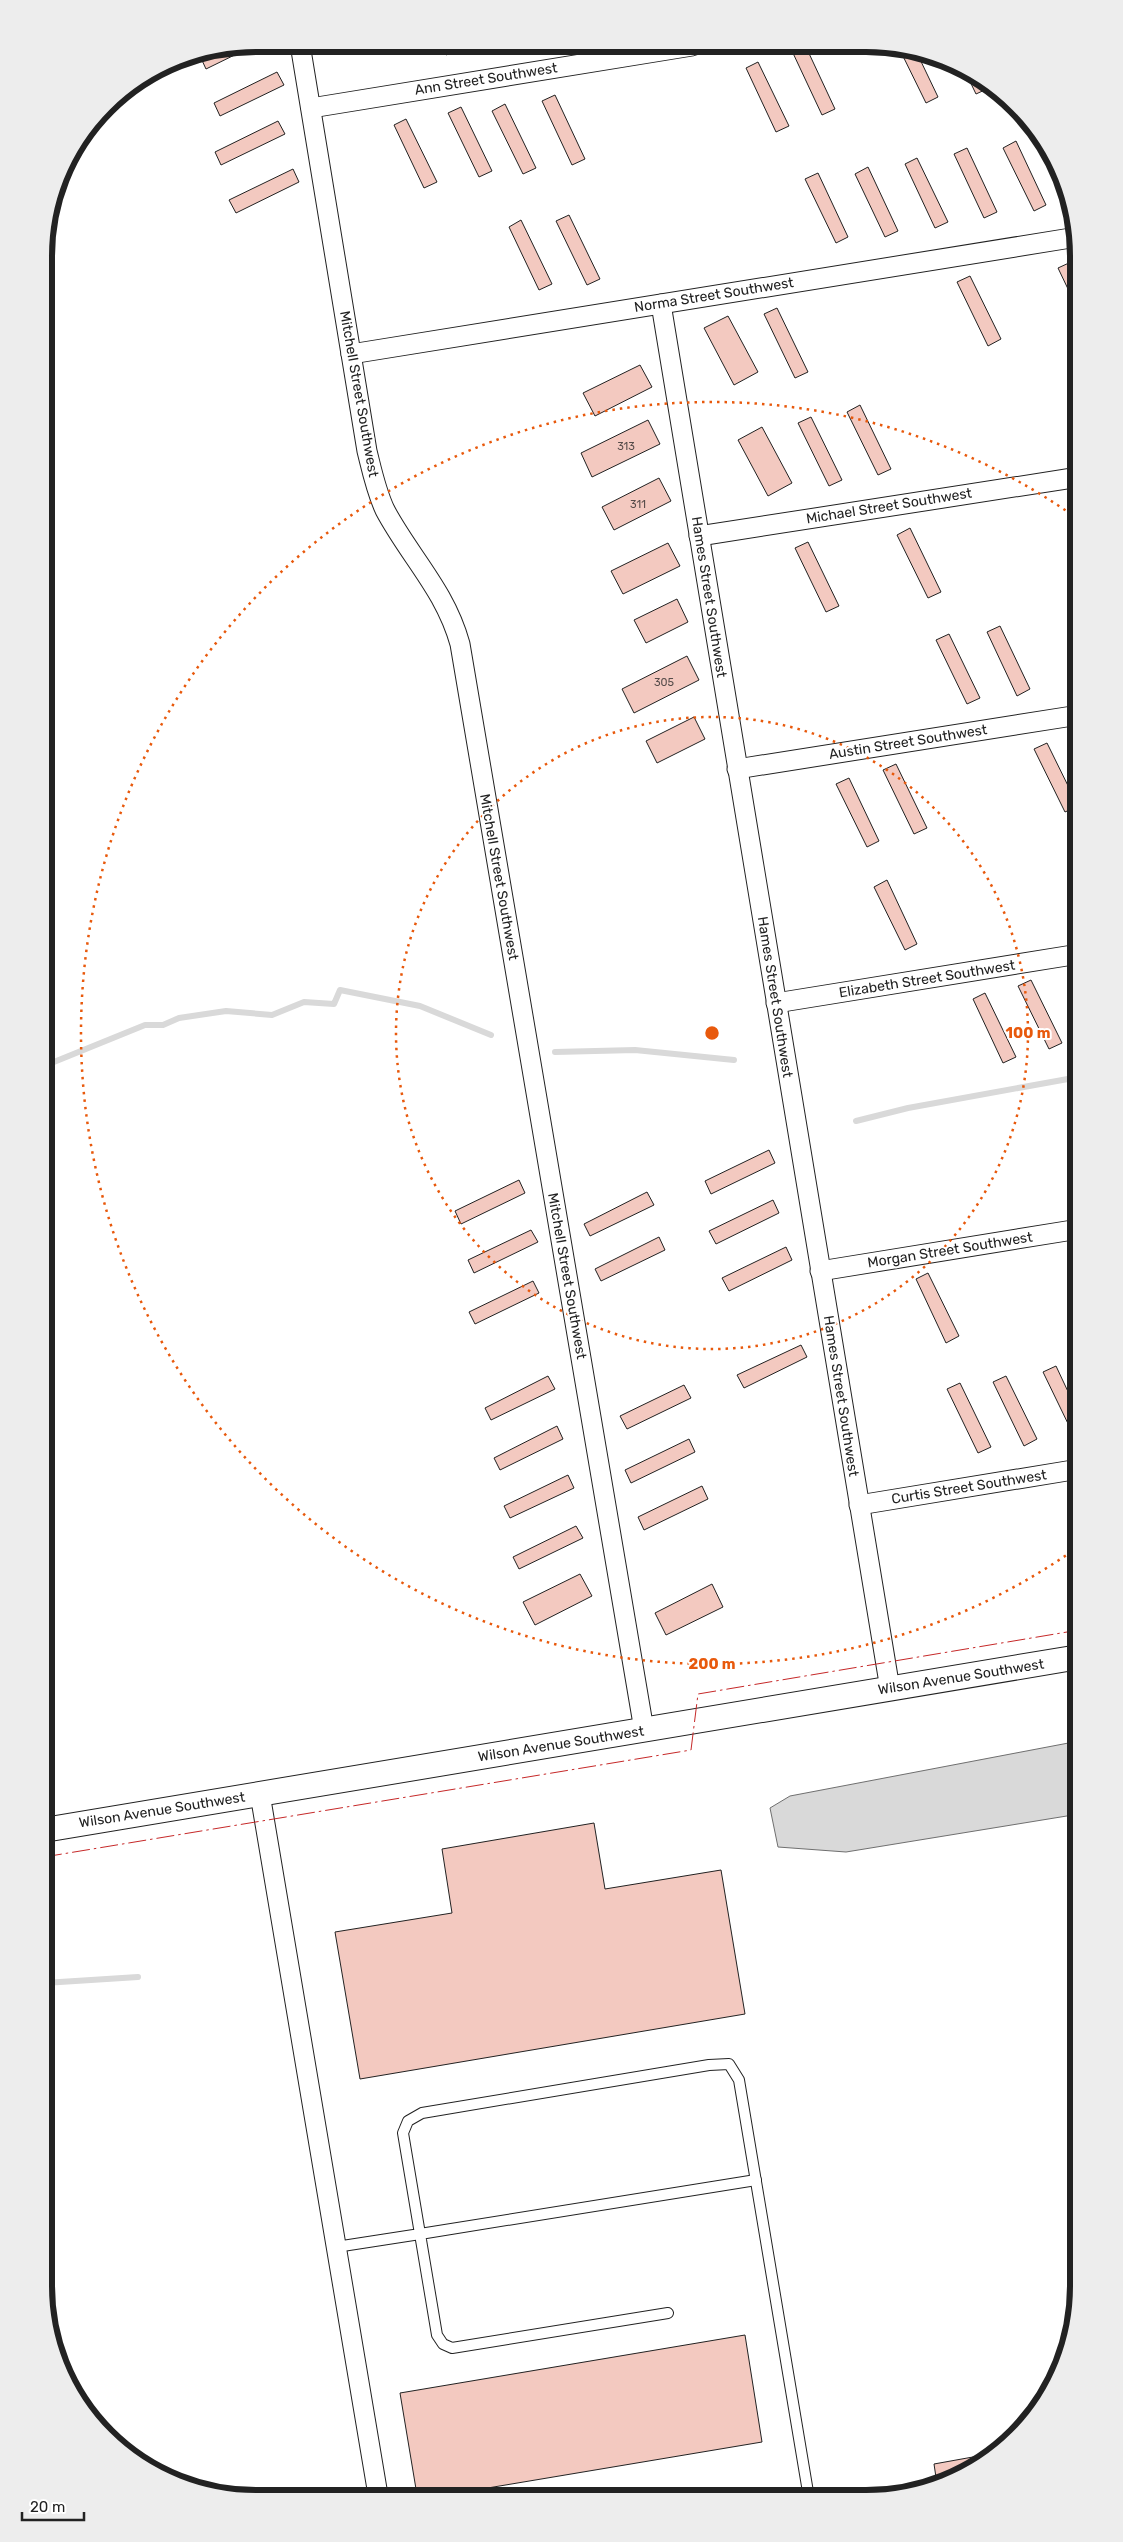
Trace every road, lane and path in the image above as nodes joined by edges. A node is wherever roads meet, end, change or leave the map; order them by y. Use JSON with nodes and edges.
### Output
{"nodes":[{"id":1,"x":301,"y":52,"type":"edge"},
{"id":2,"x":655,"y":52,"type":"edge"},
{"id":3,"x":310,"y":108,"type":"junction"},
{"id":4,"x":1070,"y":238,"type":"edge"},
{"id":5,"x":660,"y":304,"type":"junction"},
{"id":6,"x":351,"y":354,"type":"junction"},
{"id":7,"x":1070,"y":477,"type":"edge"},
{"id":8,"x":699,"y":536,"type":"junction"},
{"id":9,"x":1070,"y":716,"type":"edge"},
{"id":10,"x":737,"y":770,"type":"junction"},
{"id":11,"x":1070,"y":955,"type":"edge"},
{"id":12,"x":776,"y":1003,"type":"junction"},
{"id":13,"x":1070,"y":1230,"type":"edge"},
{"id":14,"x":820,"y":1270,"type":"junction"},
{"id":15,"x":1070,"y":1470,"type":"edge"},
{"id":16,"x":859,"y":1505,"type":"junction"},
{"id":17,"x":1070,"y":1659,"type":"edge"},
{"id":18,"x":890,"y":1689,"type":"junction"},
{"id":19,"x":644,"y":1730,"type":"junction"},
{"id":20,"x":260,"y":1794,"type":"junction"},
{"id":21,"x":52,"y":1829,"type":"edge"},
{"id":22,"x":756,"y":2180,"type":"junction"},
{"id":23,"x":420,"y":2234,"type":"junction"},
{"id":24,"x":336,"y":2247,"type":"junction"},
{"id":25,"x":668,"y":2313,"type":"dead end"},
{"id":26,"x":377,"y":2490,"type":"edge"},
{"id":27,"x":809,"y":2490,"type":"edge"}],
"edges":[{"from":1,"to":3,"type":"street","name":"Mitchell Street Southwest"},
{"from":2,"to":3,"type":"street","name":"Ann Street Southwest"},
{"from":3,"to":6,"type":"street","name":"Mitchell Street Southwest"},
{"from":4,"to":5,"type":"street","name":"Norma Street Southwest"},
{"from":5,"to":6,"type":"street","name":"Norma Street Southwest"},
{"from":5,"to":8,"type":"street","name":"Hames Street Southwest"},
{"from":6,"to":19,"type":"street","name":"Mitchell Street Southwest"},
{"from":7,"to":8,"type":"street","name":"Michael Street Southwest"},
{"from":8,"to":10,"type":"street","name":"Hames Street Southwest"},
{"from":9,"to":10,"type":"street","name":"Austin Street Southwest"},
{"from":10,"to":12,"type":"street","name":"Hames Street Southwest"},
{"from":11,"to":12,"type":"street","name":"Elizabeth Street Southwest"},
{"from":12,"to":14,"type":"street","name":"Hames Street Southwest"},
{"from":13,"to":14,"type":"street","name":"Morgan Street Southwest"},
{"from":14,"to":16,"type":"street","name":"Hames Street Southwest"},
{"from":15,"to":16,"type":"street","name":"Curtis Street Southwest"},
{"from":16,"to":18,"type":"street","name":"Hames Street Southwest"},
{"from":17,"to":18,"type":"street","name":"Wilson Avenue Southwest"},
{"from":18,"to":19,"type":"street","name":"Wilson Avenue Southwest"},
{"from":19,"to":20,"type":"street","name":"Wilson Avenue Southwest"},
{"from":20,"to":21,"type":"street","name":"Wilson Avenue Southwest"},
{"from":20,"to":24,"type":"street"},
{"from":22,"to":23,"type":"lane"},
{"from":22,"to":23,"type":"lane"},
{"from":22,"to":27,"type":"lane"},
{"from":23,"to":24,"type":"lane"},
{"from":23,"to":25,"type":"lane"},
{"from":24,"to":26,"type":"street"}]}
